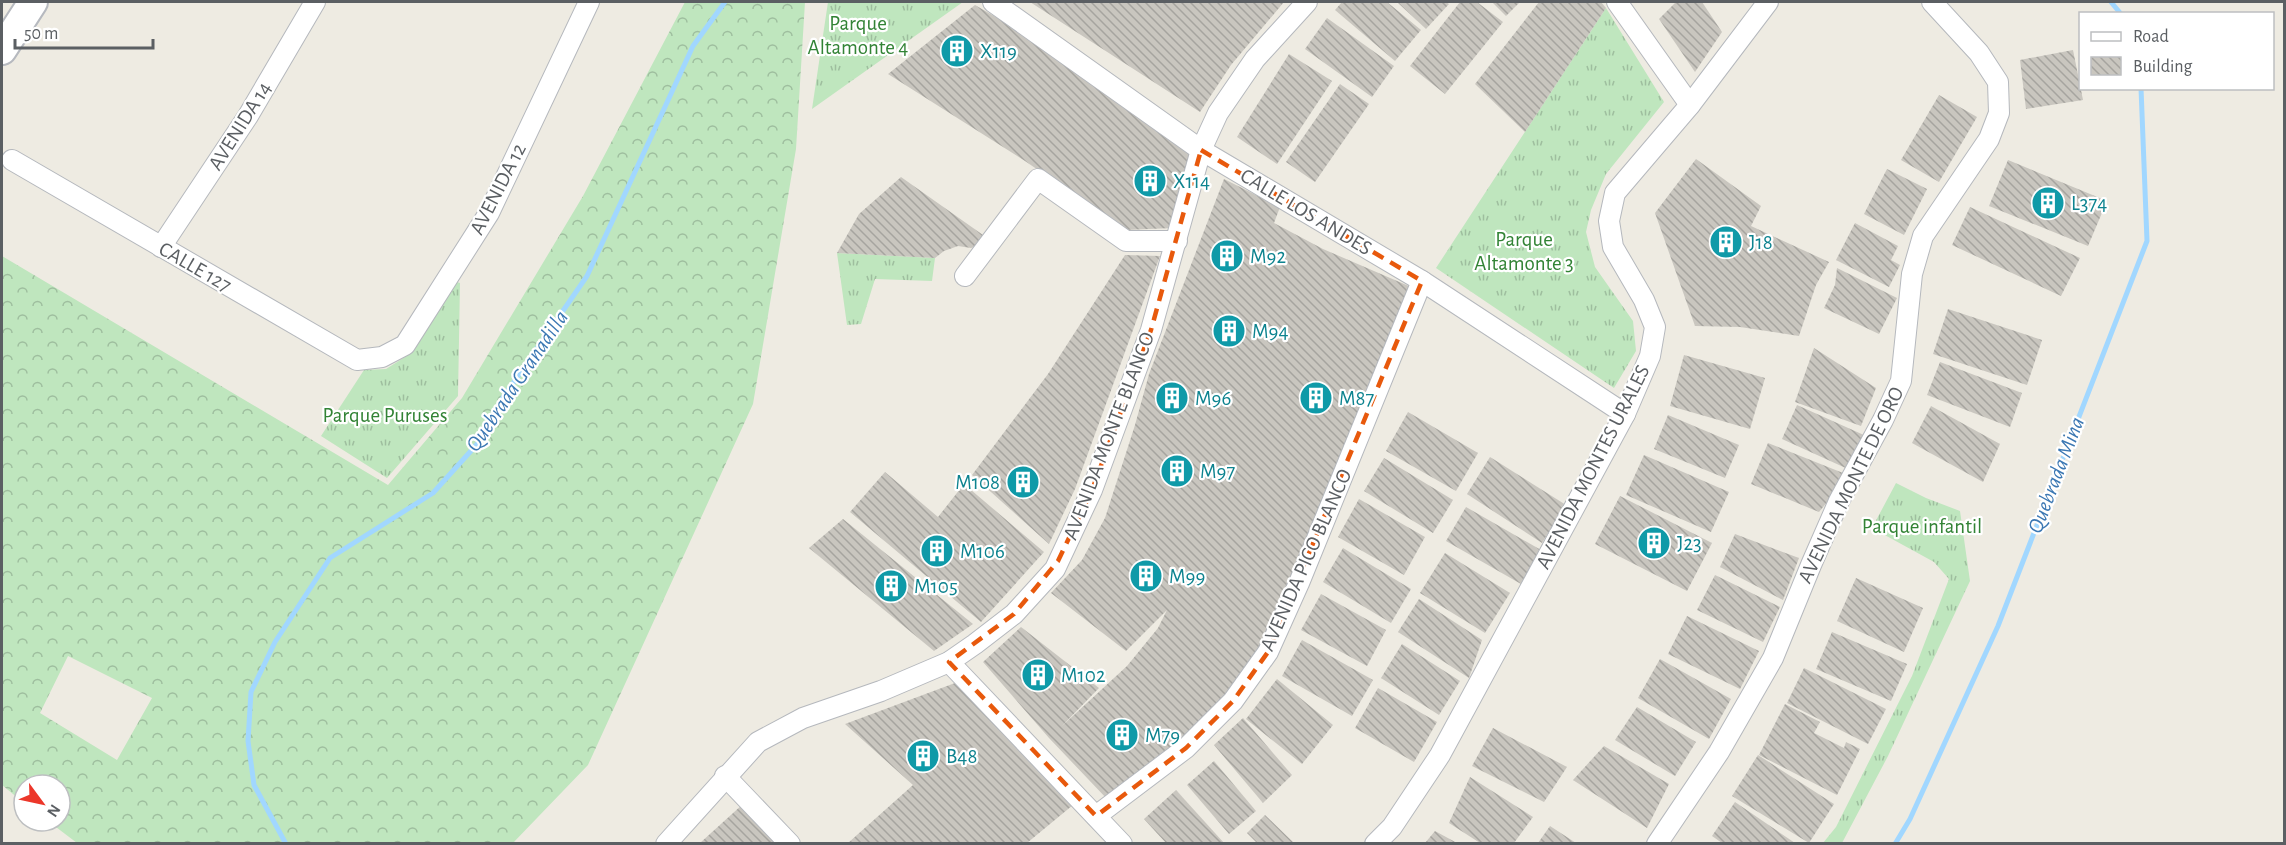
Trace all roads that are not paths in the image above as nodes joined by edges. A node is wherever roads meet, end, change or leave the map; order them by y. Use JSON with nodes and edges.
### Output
{"nodes":[{"id":1,"x":32,"y":2,"type":"edge"},
{"id":2,"x":315,"y":2,"type":"edge"},
{"id":3,"x":589,"y":2,"type":"edge"},
{"id":4,"x":993,"y":2,"type":"edge"},
{"id":5,"x":1307,"y":2,"type":"edge"},
{"id":6,"x":1617,"y":2,"type":"edge"},
{"id":7,"x":1768,"y":2,"type":"edge"},
{"id":8,"x":1932,"y":2,"type":"edge"},
{"id":9,"x":2,"y":50,"type":"edge"},
{"id":10,"x":1690,"y":105,"type":"junction"},
{"id":11,"x":1201,"y":150,"type":"junction"},
{"id":12,"x":12,"y":160,"type":"dead end"},
{"id":13,"x":1177,"y":241,"type":"junction"},
{"id":14,"x":161,"y":247,"type":"junction"},
{"id":15,"x":965,"y":276,"type":"dead end"},
{"id":16,"x":1422,"y":281,"type":"junction"},
{"id":17,"x":382,"y":357,"type":"joint"},
{"id":18,"x":1625,"y":414,"type":"junction"},
{"id":19,"x":949,"y":662,"type":"junction"},
{"id":20,"x":725,"y":776,"type":"junction"},
{"id":21,"x":1096,"y":816,"type":"junction"},
{"id":22,"x":666,"y":843,"type":"edge"},
{"id":23,"x":790,"y":843,"type":"edge"},
{"id":24,"x":1122,"y":843,"type":"edge"},
{"id":25,"x":1375,"y":843,"type":"edge"},
{"id":26,"x":1657,"y":843,"type":"edge"}],
"edges":[{"from":1,"to":9,"type":"main road"},
{"from":2,"to":14,"type":"street","name":"AVENIDA 14"},
{"from":3,"to":17,"type":"street","name":"AVENIDA 12"},
{"from":4,"to":11,"type":"street","name":"CALLE LOS ANDES"},
{"from":5,"to":11,"type":"street","name":"AVENIDA MONTE BLANCO"},
{"from":6,"to":10,"type":"street"},
{"from":7,"to":10,"type":"street","name":"AVENIDA MONTES URALES"},
{"from":8,"to":26,"type":"street","name":"AVENIDA MONTE DE ORO"},
{"from":10,"to":18,"type":"street","name":"AVENIDA MONTES URALES"},
{"from":11,"to":13,"type":"street","name":"AVENIDA MONTE BLANCO"},
{"from":11,"to":16,"type":"street","name":"CALLE LOS ANDES"},
{"from":12,"to":14,"type":"street","name":"CALLE 127"},
{"from":13,"to":15,"type":"street"},
{"from":13,"to":19,"type":"street","name":"AVENIDA MONTE BLANCO"},
{"from":14,"to":17,"type":"street","name":"CALLE 127"},
{"from":16,"to":18,"type":"street","name":"CALLE LOS ANDES"},
{"from":16,"to":21,"type":"street","name":"AVENIDA PICO BLANCO"},
{"from":18,"to":25,"type":"street","name":"AVENIDA MONTES URALES"},
{"from":19,"to":20,"type":"street","name":"AVENIDA MONTE BLANCO"},
{"from":19,"to":21,"type":"street"},
{"from":20,"to":22,"type":"street","name":"AVENIDA MONTE BLANCO"},
{"from":20,"to":23,"type":"street"},
{"from":21,"to":24,"type":"street"}]}
